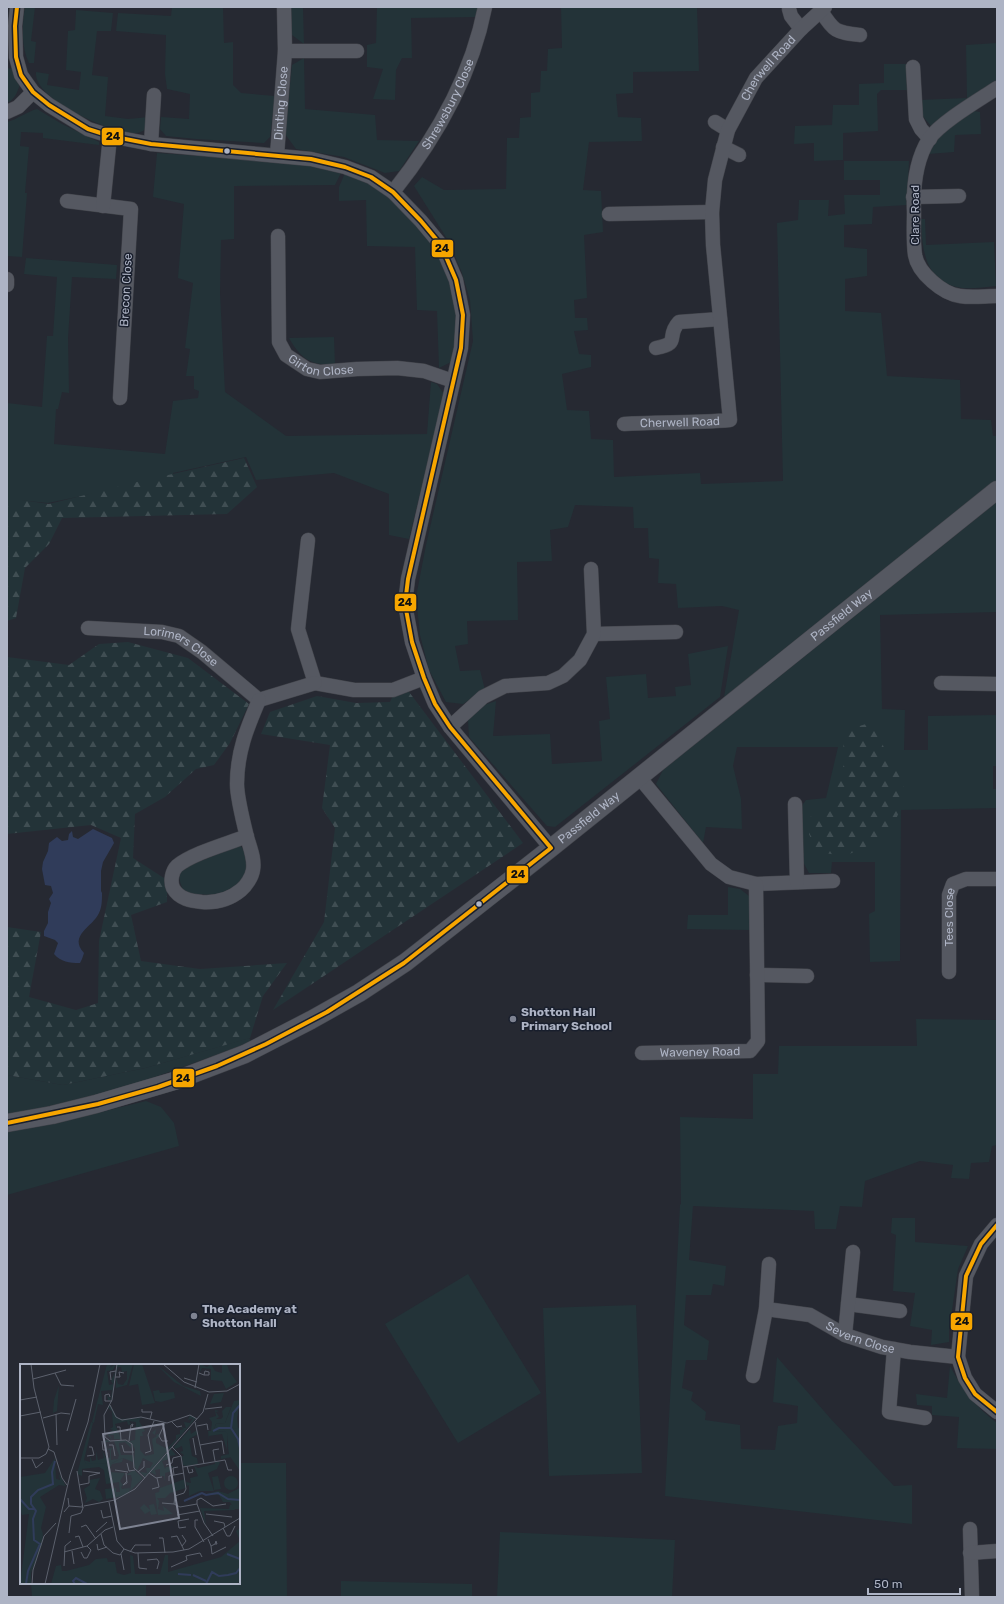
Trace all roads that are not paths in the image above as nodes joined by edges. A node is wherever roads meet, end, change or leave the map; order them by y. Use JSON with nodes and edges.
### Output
{"nodes":[{"id":1,"x":17,"y":7,"type":"edge"},
{"id":2,"x":284,"y":7,"type":"edge"},
{"id":3,"x":485,"y":7,"type":"edge"},
{"id":4,"x":823,"y":9,"type":"edge"},
{"id":5,"x":789,"y":10,"type":"dead end"},
{"id":6,"x":801,"y":29,"type":"junction"},
{"id":7,"x":860,"y":35,"type":"dead end"},
{"id":8,"x":357,"y":51,"type":"dead end"},
{"id":9,"x":285,"y":52,"type":"junction"},
{"id":10,"x":913,"y":67,"type":"dead end"},
{"id":11,"x":997,"y":88,"type":"edge"},
{"id":12,"x":33,"y":92,"type":"junction"},
{"id":13,"x":154,"y":95,"type":"dead end"},
{"id":14,"x":7,"y":112,"type":"edge"},
{"id":15,"x":715,"y":122,"type":"dead end"},
{"id":16,"x":728,"y":130,"type":"junction"},
{"id":17,"x":110,"y":136,"type":"junction"},
{"id":18,"x":930,"y":138,"type":"junction"},
{"id":19,"x":151,"y":144,"type":"junction"},
{"id":20,"x":723,"y":147,"type":"junction"},
{"id":21,"x":277,"y":155,"type":"junction"},
{"id":22,"x":739,"y":155,"type":"dead end"},
{"id":23,"x":393,"y":192,"type":"junction"},
{"id":24,"x":959,"y":196,"type":"dead end"},
{"id":25,"x":913,"y":197,"type":"junction"},
{"id":26,"x":67,"y":201,"type":"dead end"},
{"id":27,"x":103,"y":206,"type":"junction"},
{"id":28,"x":712,"y":212,"type":"junction"},
{"id":29,"x":609,"y":214,"type":"dead end"},
{"id":30,"x":278,"y":236,"type":"dead end"},
{"id":31,"x":7,"y":279,"type":"edge"},
{"id":32,"x":7,"y":285,"type":"edge"},
{"id":33,"x":988,"y":299,"type":"edge"},
{"id":34,"x":720,"y":319,"type":"junction"},
{"id":35,"x":656,"y":348,"type":"dead end"},
{"id":36,"x":453,"y":381,"type":"junction"},
{"id":37,"x":120,"y":398,"type":"dead end"},
{"id":38,"x":624,"y":424,"type":"dead end"},
{"id":39,"x":997,"y":490,"type":"edge"},
{"id":40,"x":308,"y":540,"type":"dead end"},
{"id":41,"x":591,"y":569,"type":"dead end"},
{"id":42,"x":88,"y":628,"type":"dead end"},
{"id":43,"x":676,"y":632,"type":"dead end"},
{"id":44,"x":594,"y":634,"type":"junction"},
{"id":45,"x":424,"y":678,"type":"junction"},
{"id":46,"x":315,"y":683,"type":"junction"},
{"id":47,"x":941,"y":684,"type":"dead end"},
{"id":48,"x":997,"y":684,"type":"edge"},
{"id":49,"x":259,"y":700,"type":"junction"},
{"id":50,"x":450,"y":727,"type":"junction"},
{"id":51,"x":640,"y":777,"type":"junction"},
{"id":52,"x":795,"y":804,"type":"dead end"},
{"id":53,"x":247,"y":836,"type":"junction"},
{"id":54,"x":551,"y":848,"type":"junction"},
{"id":55,"x":997,"y":879,"type":"edge"},
{"id":56,"x":833,"y":881,"type":"dead end"},
{"id":57,"x":797,"y":882,"type":"junction"},
{"id":58,"x":756,"y":884,"type":"junction"},
{"id":59,"x":949,"y":972,"type":"dead end"},
{"id":60,"x":757,"y":975,"type":"junction"},
{"id":61,"x":807,"y":976,"type":"dead end"},
{"id":62,"x":642,"y":1053,"type":"dead end"},
{"id":63,"x":7,"y":1123,"type":"edge"},
{"id":64,"x":997,"y":1225,"type":"edge"},
{"id":65,"x":854,"y":1252,"type":"dead end"},
{"id":66,"x":770,"y":1264,"type":"dead end"},
{"id":67,"x":848,"y":1304,"type":"junction"},
{"id":68,"x":766,"y":1309,"type":"junction"},
{"id":69,"x":900,"y":1311,"type":"dead end"},
{"id":70,"x":845,"y":1334,"type":"junction"},
{"id":71,"x":894,"y":1349,"type":"junction"},
{"id":72,"x":958,"y":1357,"type":"junction"},
{"id":73,"x":753,"y":1376,"type":"dead end"},
{"id":74,"x":997,"y":1412,"type":"edge"},
{"id":75,"x":925,"y":1418,"type":"dead end"},
{"id":76,"x":970,"y":1529,"type":"dead end"},
{"id":77,"x":997,"y":1551,"type":"edge"},
{"id":78,"x":970,"y":1553,"type":"junction"},
{"id":79,"x":972,"y":1597,"type":"edge"}],
"edges":[{"from":1,"to":12,"type":"street"},
{"from":2,"to":9,"type":"street","name":"Dinting Close"},
{"from":3,"to":23,"type":"street","name":"Shrewsbury Close"},
{"from":4,"to":6,"type":"street"},
{"from":4,"to":7,"type":"street"},
{"from":5,"to":6,"type":"street","name":"Cherwell Road"},
{"from":6,"to":16,"type":"street","name":"Cherwell Road"},
{"from":8,"to":9,"type":"street","name":"Dinting Close"},
{"from":9,"to":21,"type":"street","name":"Dinting Close"},
{"from":10,"to":18,"type":"street"},
{"from":11,"to":18,"type":"street","name":"Clare Road"},
{"from":12,"to":14,"type":"street"},
{"from":12,"to":17,"type":"street"},
{"from":13,"to":19,"type":"street"},
{"from":15,"to":16,"type":"street"},
{"from":16,"to":20,"type":"street","name":"Cherwell Road"},
{"from":17,"to":19,"type":"street"},
{"from":17,"to":27,"type":"street"},
{"from":18,"to":25,"type":"street","name":"Clare Road"},
{"from":19,"to":21,"type":"street"},
{"from":20,"to":22,"type":"street"},
{"from":20,"to":28,"type":"street","name":"Cherwell Road"},
{"from":21,"to":23,"type":"street"},
{"from":23,"to":36,"type":"street"},
{"from":24,"to":25,"type":"street"},
{"from":25,"to":33,"type":"street","name":"Clare Road"},
{"from":26,"to":27,"type":"street","name":"Brecon Close"},
{"from":27,"to":37,"type":"street","name":"Brecon Close"},
{"from":28,"to":29,"type":"street"},
{"from":28,"to":34,"type":"street","name":"Cherwell Road"},
{"from":30,"to":36,"type":"street","name":"Girton Close"},
{"from":31,"to":32,"type":"street"},
{"from":34,"to":35,"type":"street"},
{"from":34,"to":38,"type":"street","name":"Cherwell Road"},
{"from":36,"to":45,"type":"street"},
{"from":39,"to":51,"type":"street","name":"Passfield Way"},
{"from":40,"to":46,"type":"street"},
{"from":41,"to":44,"type":"street"},
{"from":42,"to":49,"type":"street","name":"Lorimers Close"},
{"from":43,"to":44,"type":"street"},
{"from":44,"to":50,"type":"street"},
{"from":45,"to":46,"type":"street"},
{"from":45,"to":50,"type":"street"},
{"from":46,"to":49,"type":"street"},
{"from":47,"to":48,"type":"street"},
{"from":49,"to":53,"type":"street"},
{"from":50,"to":54,"type":"street"},
{"from":51,"to":54,"type":"street","name":"Passfield Way"},
{"from":51,"to":58,"type":"street"},
{"from":52,"to":57,"type":"street"},
{"from":53,"to":53,"type":"street"},
{"from":54,"to":63,"type":"street","name":"Passfield Way"},
{"from":55,"to":59,"type":"street","name":"Tees Close"},
{"from":56,"to":57,"type":"street"},
{"from":57,"to":58,"type":"street"},
{"from":58,"to":60,"type":"street","name":"Waveney Road"},
{"from":60,"to":61,"type":"street"},
{"from":60,"to":62,"type":"street","name":"Waveney Road"},
{"from":64,"to":72,"type":"street"},
{"from":65,"to":67,"type":"street"},
{"from":66,"to":68,"type":"street"},
{"from":67,"to":69,"type":"street"},
{"from":67,"to":70,"type":"street"},
{"from":68,"to":70,"type":"street","name":"Severn Close"},
{"from":68,"to":73,"type":"street"},
{"from":70,"to":71,"type":"street","name":"Severn Close"},
{"from":71,"to":72,"type":"street","name":"Severn Close"},
{"from":71,"to":75,"type":"street"},
{"from":72,"to":74,"type":"street"},
{"from":76,"to":78,"type":"street"},
{"from":77,"to":78,"type":"street"},
{"from":78,"to":79,"type":"street"}]}
